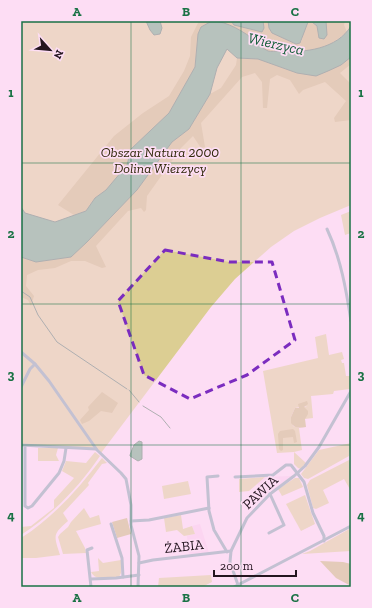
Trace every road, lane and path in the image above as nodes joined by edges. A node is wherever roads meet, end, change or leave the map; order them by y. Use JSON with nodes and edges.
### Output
{"nodes":[{"id":1,"x":327,"y":229,"type":"dead end"},
{"id":2,"x":351,"y":321,"type":"edge"},
{"id":3,"x":21,"y":352,"type":"edge"},
{"id":4,"x":36,"y":364,"type":"junction"},
{"id":5,"x":21,"y":387,"type":"edge"},
{"id":6,"x":351,"y":391,"type":"edge"},
{"id":7,"x":21,"y":445,"type":"edge"},
{"id":8,"x":25,"y":446,"type":"junction"},
{"id":9,"x":66,"y":448,"type":"junction"},
{"id":10,"x":96,"y":449,"type":"junction"},
{"id":11,"x":298,"y":474,"type":"junction"},
{"id":12,"x":218,"y":476,"type":"dead end"},
{"id":13,"x":235,"y":477,"type":"dead end"},
{"id":14,"x":270,"y":494,"type":"junction"},
{"id":15,"x":209,"y":508,"type":"junction"},
{"id":16,"x":131,"y":521,"type":"junction"},
{"id":17,"x":111,"y":524,"type":"dead end"},
{"id":18,"x":351,"y":526,"type":"edge"},
{"id":19,"x":321,"y":531,"type":"junction"},
{"id":20,"x":269,"y":532,"type":"dead end"},
{"id":21,"x":331,"y":537,"type":"junction"},
{"id":22,"x":324,"y":541,"type":"junction"},
{"id":23,"x":92,"y":548,"type":"dead end"},
{"id":24,"x":229,"y":551,"type":"junction"},
{"id":25,"x":139,"y":563,"type":"junction"},
{"id":26,"x":138,"y":575,"type":"junction"},
{"id":27,"x":123,"y":577,"type":"junction"},
{"id":28,"x":91,"y":579,"type":"junction"},
{"id":29,"x":238,"y":585,"type":"junction"},
{"id":30,"x":91,"y":587,"type":"edge"},
{"id":31,"x":138,"y":587,"type":"edge"},
{"id":32,"x":234,"y":587,"type":"edge"}],
"edges":[{"from":1,"to":2,"type":"street"},
{"from":3,"to":4,"type":"street"},
{"from":4,"to":5,"type":"street"},
{"from":4,"to":10,"type":"street"},
{"from":6,"to":11,"type":"street","name":"PAWIA"},
{"from":7,"to":8,"type":"street"},
{"from":8,"to":9,"type":"street"},
{"from":8,"to":9,"type":"street"},
{"from":9,"to":10,"type":"street"},
{"from":10,"to":16,"type":"street"},
{"from":11,"to":13,"type":"street"},
{"from":11,"to":14,"type":"street","name":"PAWIA"},
{"from":11,"to":19,"type":"street"},
{"from":12,"to":15,"type":"street"},
{"from":14,"to":20,"type":"street"},
{"from":14,"to":24,"type":"street","name":"PAWIA"},
{"from":15,"to":16,"type":"street"},
{"from":15,"to":24,"type":"street"},
{"from":16,"to":25,"type":"street"},
{"from":17,"to":27,"type":"street"},
{"from":18,"to":21,"type":"street"},
{"from":19,"to":21,"type":"street"},
{"from":19,"to":22,"type":"street"},
{"from":21,"to":22,"type":"street"},
{"from":22,"to":29,"type":"street"},
{"from":23,"to":28,"type":"street"},
{"from":24,"to":25,"type":"street","name":"ŻABIA"},
{"from":24,"to":29,"type":"street"},
{"from":25,"to":26,"type":"street"},
{"from":26,"to":27,"type":"street"},
{"from":26,"to":31,"type":"street"},
{"from":27,"to":28,"type":"street"},
{"from":28,"to":30,"type":"street"},
{"from":29,"to":32,"type":"street"}]}
